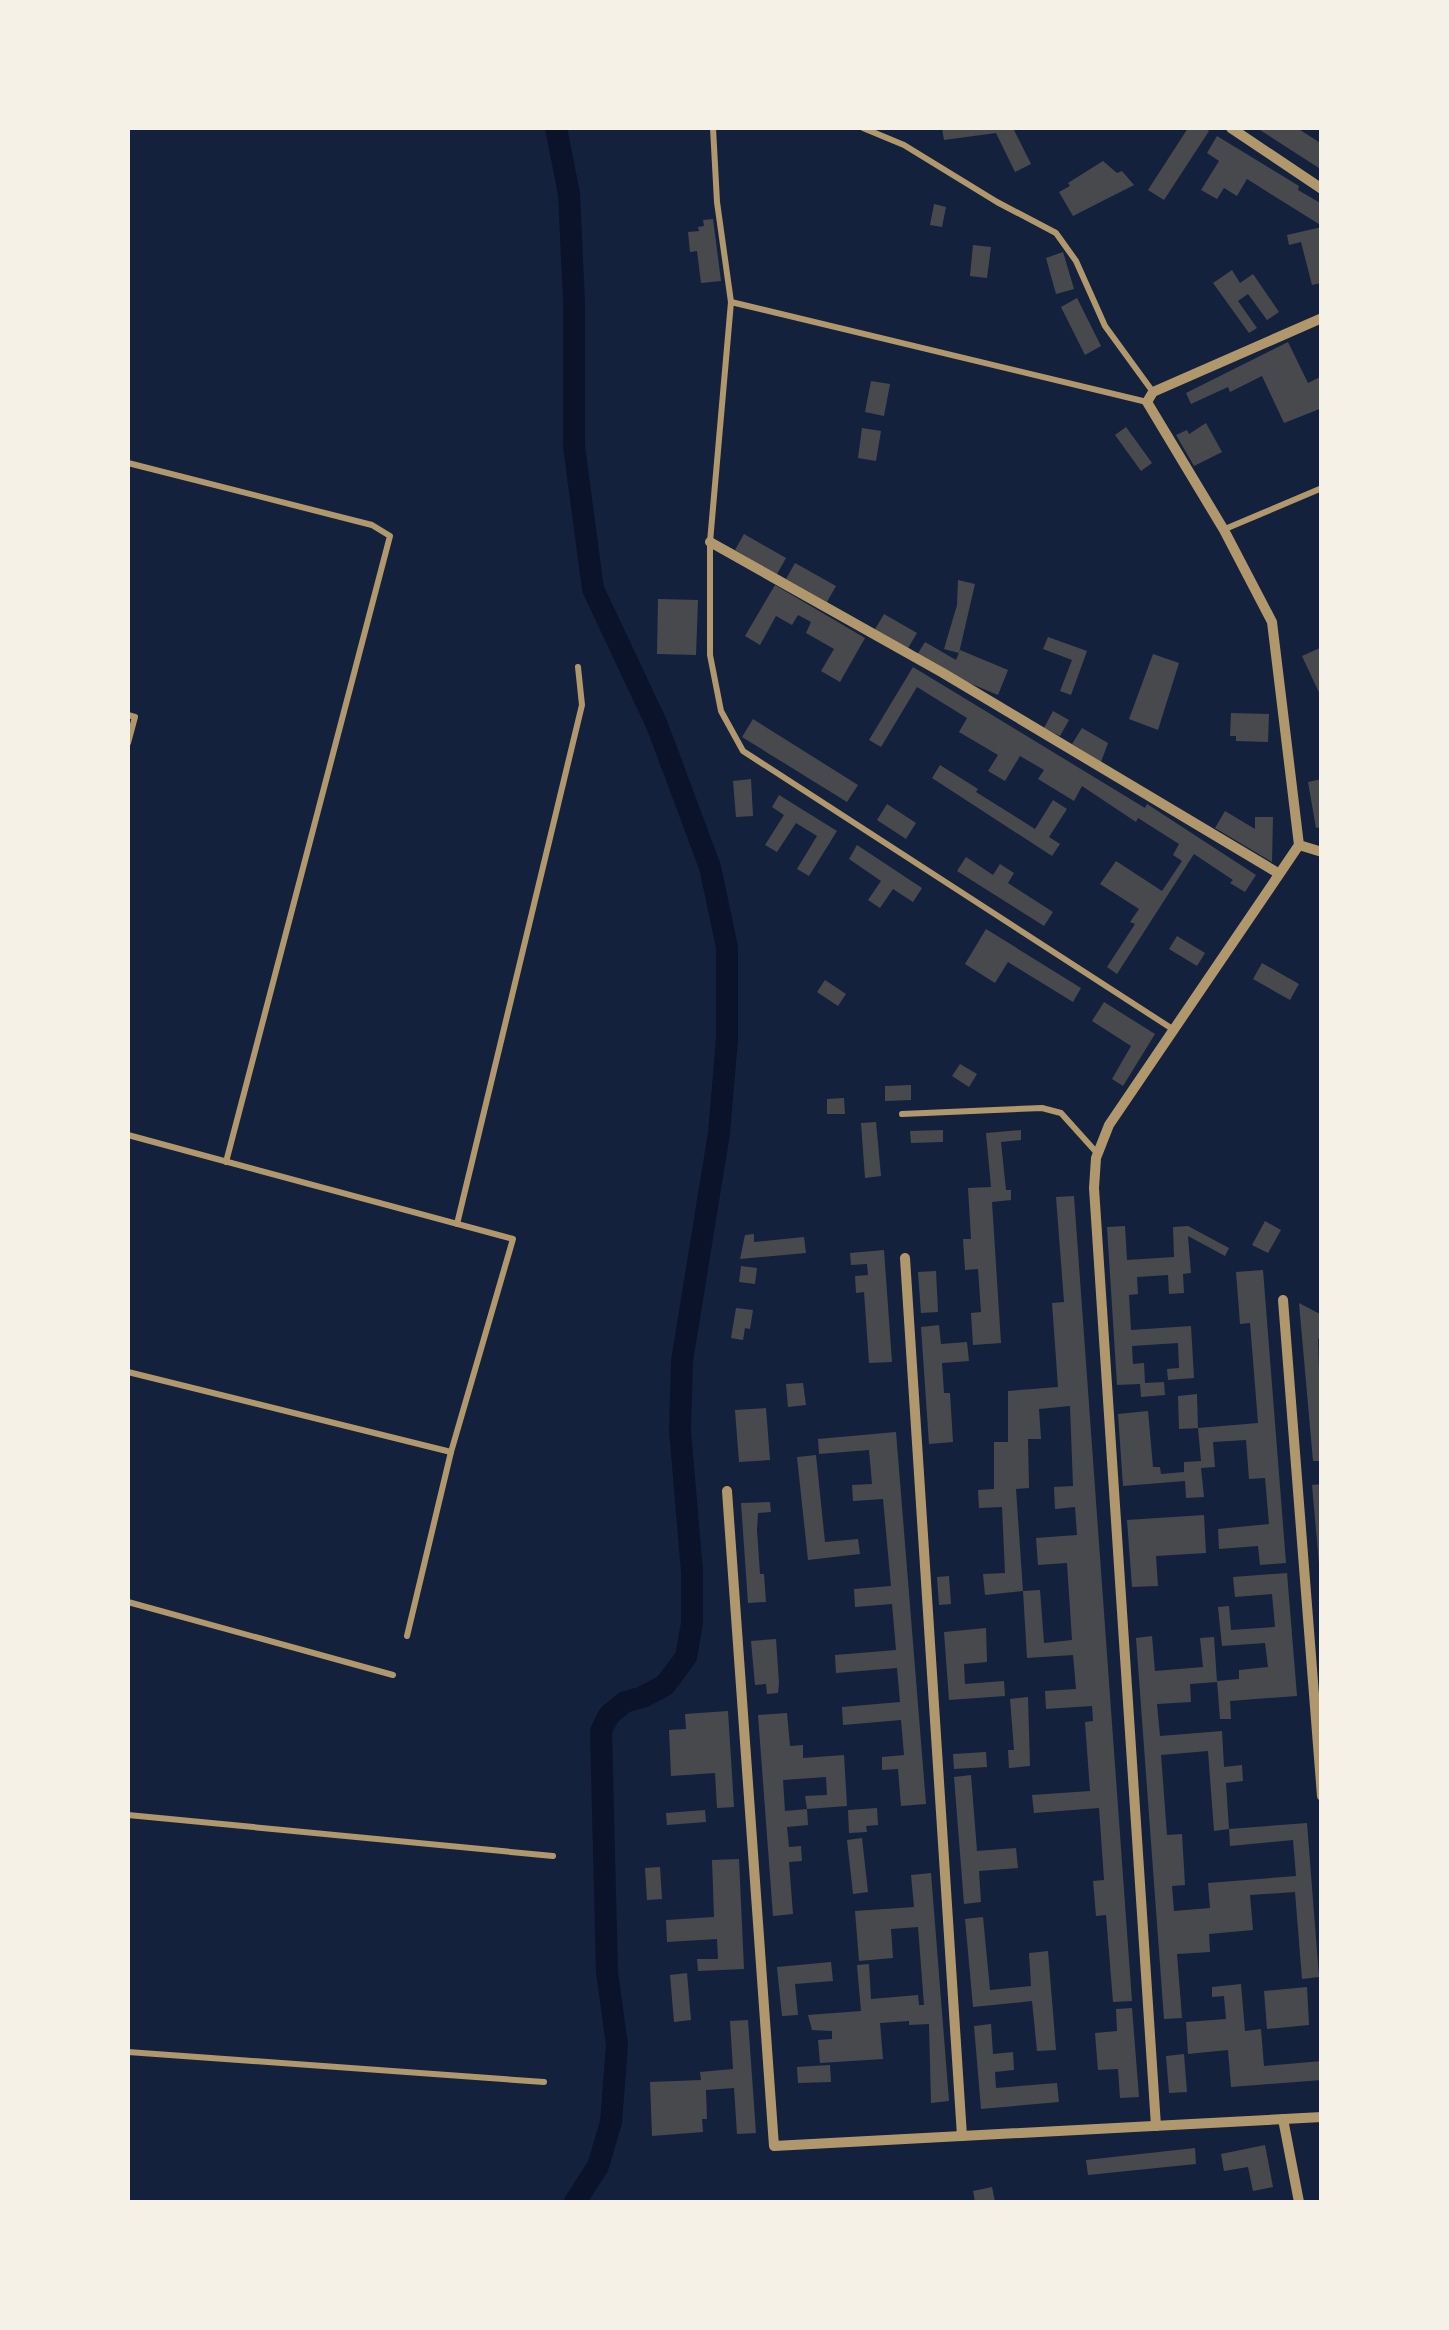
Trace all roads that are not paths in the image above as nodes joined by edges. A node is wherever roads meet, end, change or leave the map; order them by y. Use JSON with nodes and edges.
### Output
{"nodes":[{"id":1,"x":713,"y":128,"type":"edge"},
{"id":2,"x":863,"y":128,"type":"edge"},
{"id":3,"x":1231,"y":128,"type":"edge"},
{"id":4,"x":1322,"y":189,"type":"edge"},
{"id":5,"x":731,"y":302,"type":"junction"},
{"id":6,"x":1322,"y":318,"type":"edge"},
{"id":7,"x":1150,"y":397,"type":"junction"},
{"id":8,"x":128,"y":463,"type":"edge"},
{"id":9,"x":1322,"y":488,"type":"edge"},
{"id":10,"x":1224,"y":530,"type":"junction"},
{"id":11,"x":710,"y":542,"type":"junction"},
{"id":12,"x":578,"y":667,"type":"dead end"},
{"id":13,"x":128,"y":715,"type":"edge"},
{"id":14,"x":128,"y":744,"type":"edge"},
{"id":15,"x":1299,"y":845,"type":"junction"},
{"id":16,"x":1322,"y":852,"type":"edge"},
{"id":17,"x":1278,"y":873,"type":"junction"},
{"id":18,"x":1175,"y":1031,"type":"junction"},
{"id":19,"x":902,"y":1114,"type":"dead end"},
{"id":20,"x":128,"y":1135,"type":"edge"},
{"id":21,"x":1098,"y":1154,"type":"junction"},
{"id":22,"x":226,"y":1162,"type":"junction"},
{"id":23,"x":457,"y":1224,"type":"junction"},
{"id":24,"x":905,"y":1258,"type":"dead end"},
{"id":25,"x":1283,"y":1300,"type":"dead end"},
{"id":26,"x":128,"y":1372,"type":"edge"},
{"id":27,"x":450,"y":1452,"type":"junction"},
{"id":28,"x":726,"y":1491,"type":"dead end"},
{"id":29,"x":128,"y":1602,"type":"edge"},
{"id":30,"x":407,"y":1636,"type":"dead end"},
{"id":31,"x":393,"y":1675,"type":"dead end"},
{"id":32,"x":1322,"y":1796,"type":"edge"},
{"id":33,"x":128,"y":1815,"type":"edge"},
{"id":34,"x":553,"y":1856,"type":"dead end"},
{"id":35,"x":128,"y":2052,"type":"edge"},
{"id":36,"x":544,"y":2082,"type":"dead end"},
{"id":37,"x":1322,"y":2118,"type":"edge"},
{"id":38,"x":1283,"y":2119,"type":"junction"},
{"id":39,"x":1156,"y":2126,"type":"junction"},
{"id":40,"x":962,"y":2136,"type":"junction"},
{"id":41,"x":1298,"y":2202,"type":"edge"}],
"edges":[{"from":1,"to":5,"type":"lane"},
{"from":2,"to":7,"type":"lane"},
{"from":3,"to":4,"type":"street"},
{"from":5,"to":7,"type":"lane"},
{"from":5,"to":11,"type":"lane"},
{"from":6,"to":7,"type":"street"},
{"from":7,"to":10,"type":"street"},
{"from":8,"to":22,"type":"lane"},
{"from":9,"to":10,"type":"lane"},
{"from":10,"to":15,"type":"street"},
{"from":11,"to":17,"type":"street"},
{"from":11,"to":18,"type":"lane"},
{"from":12,"to":23,"type":"lane"},
{"from":13,"to":14,"type":"lane"},
{"from":15,"to":16,"type":"street"},
{"from":15,"to":17,"type":"street"},
{"from":17,"to":18,"type":"street"},
{"from":18,"to":21,"type":"street"},
{"from":19,"to":21,"type":"lane"},
{"from":20,"to":22,"type":"lane"},
{"from":21,"to":39,"type":"street"},
{"from":22,"to":23,"type":"lane"},
{"from":23,"to":27,"type":"lane"},
{"from":24,"to":40,"type":"street"},
{"from":25,"to":32,"type":"street"},
{"from":26,"to":27,"type":"lane"},
{"from":27,"to":30,"type":"lane"},
{"from":28,"to":40,"type":"street"},
{"from":29,"to":31,"type":"lane"},
{"from":33,"to":34,"type":"lane"},
{"from":35,"to":36,"type":"lane"},
{"from":37,"to":38,"type":"street"},
{"from":38,"to":39,"type":"street"},
{"from":38,"to":41,"type":"street"},
{"from":39,"to":40,"type":"street"}]}
